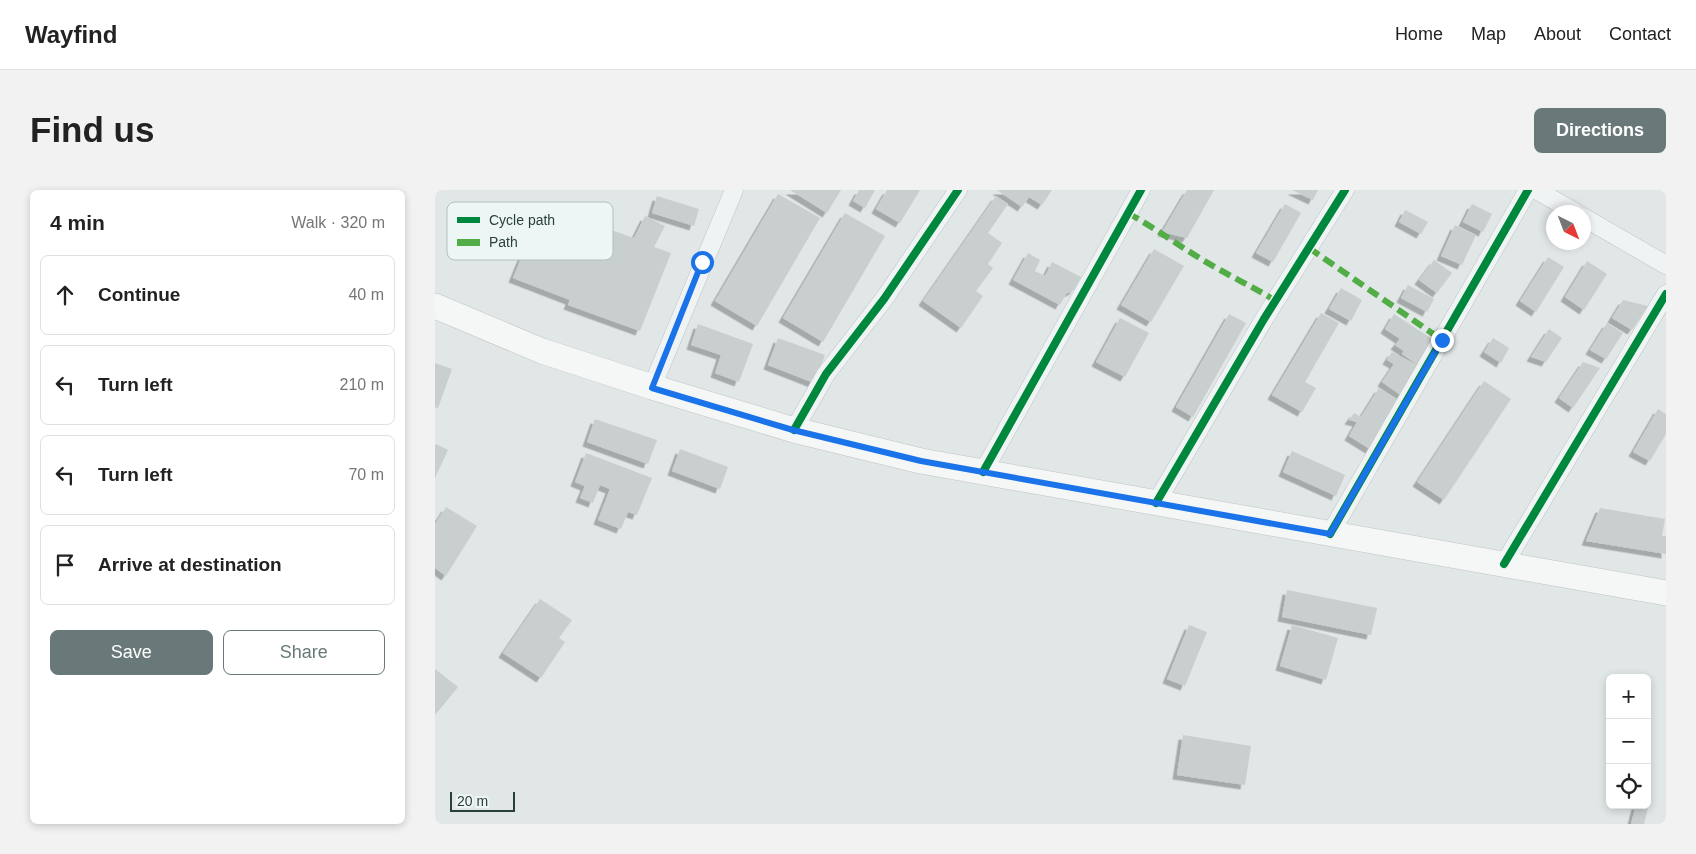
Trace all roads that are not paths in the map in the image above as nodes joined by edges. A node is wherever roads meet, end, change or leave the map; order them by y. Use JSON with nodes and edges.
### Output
{"nodes":[{"id":1,"x":734,"y":190,"type":"edge"},
{"id":2,"x":959,"y":190,"type":"edge"},
{"id":3,"x":1141,"y":190,"type":"edge"},
{"id":4,"x":1345,"y":190,"type":"edge"},
{"id":5,"x":1528,"y":190,"type":"edge"},
{"id":6,"x":1536,"y":190,"type":"edge"},
{"id":7,"x":1563,"y":205,"type":"edge"},
{"id":8,"x":1591,"y":222,"type":"edge"},
{"id":9,"x":1666,"y":265,"type":"edge"},
{"id":10,"x":1664,"y":303,"type":"edge"},
{"id":11,"x":435,"y":306,"type":"edge"},
{"id":12,"x":652,"y":388,"type":"junction"},
{"id":13,"x":793,"y":430,"type":"junction"},
{"id":14,"x":983,"y":472,"type":"junction"},
{"id":15,"x":1156,"y":503,"type":"junction"},
{"id":16,"x":1330,"y":534,"type":"junction"},
{"id":17,"x":1504,"y":564,"type":"junction"},
{"id":18,"x":1666,"y":593,"type":"edge"}],
"edges":[{"from":1,"to":12,"type":"street"},
{"from":2,"to":13,"type":"street"},
{"from":3,"to":14,"type":"street"},
{"from":4,"to":15,"type":"street"},
{"from":5,"to":16,"type":"street"},
{"from":6,"to":7,"type":"street"},
{"from":8,"to":9,"type":"street"},
{"from":10,"to":17,"type":"street"},
{"from":11,"to":12,"type":"main road"},
{"from":12,"to":13,"type":"main road"},
{"from":13,"to":14,"type":"main road"},
{"from":14,"to":15,"type":"main road"},
{"from":15,"to":16,"type":"main road"},
{"from":16,"to":17,"type":"main road"},
{"from":17,"to":18,"type":"main road"}]}
